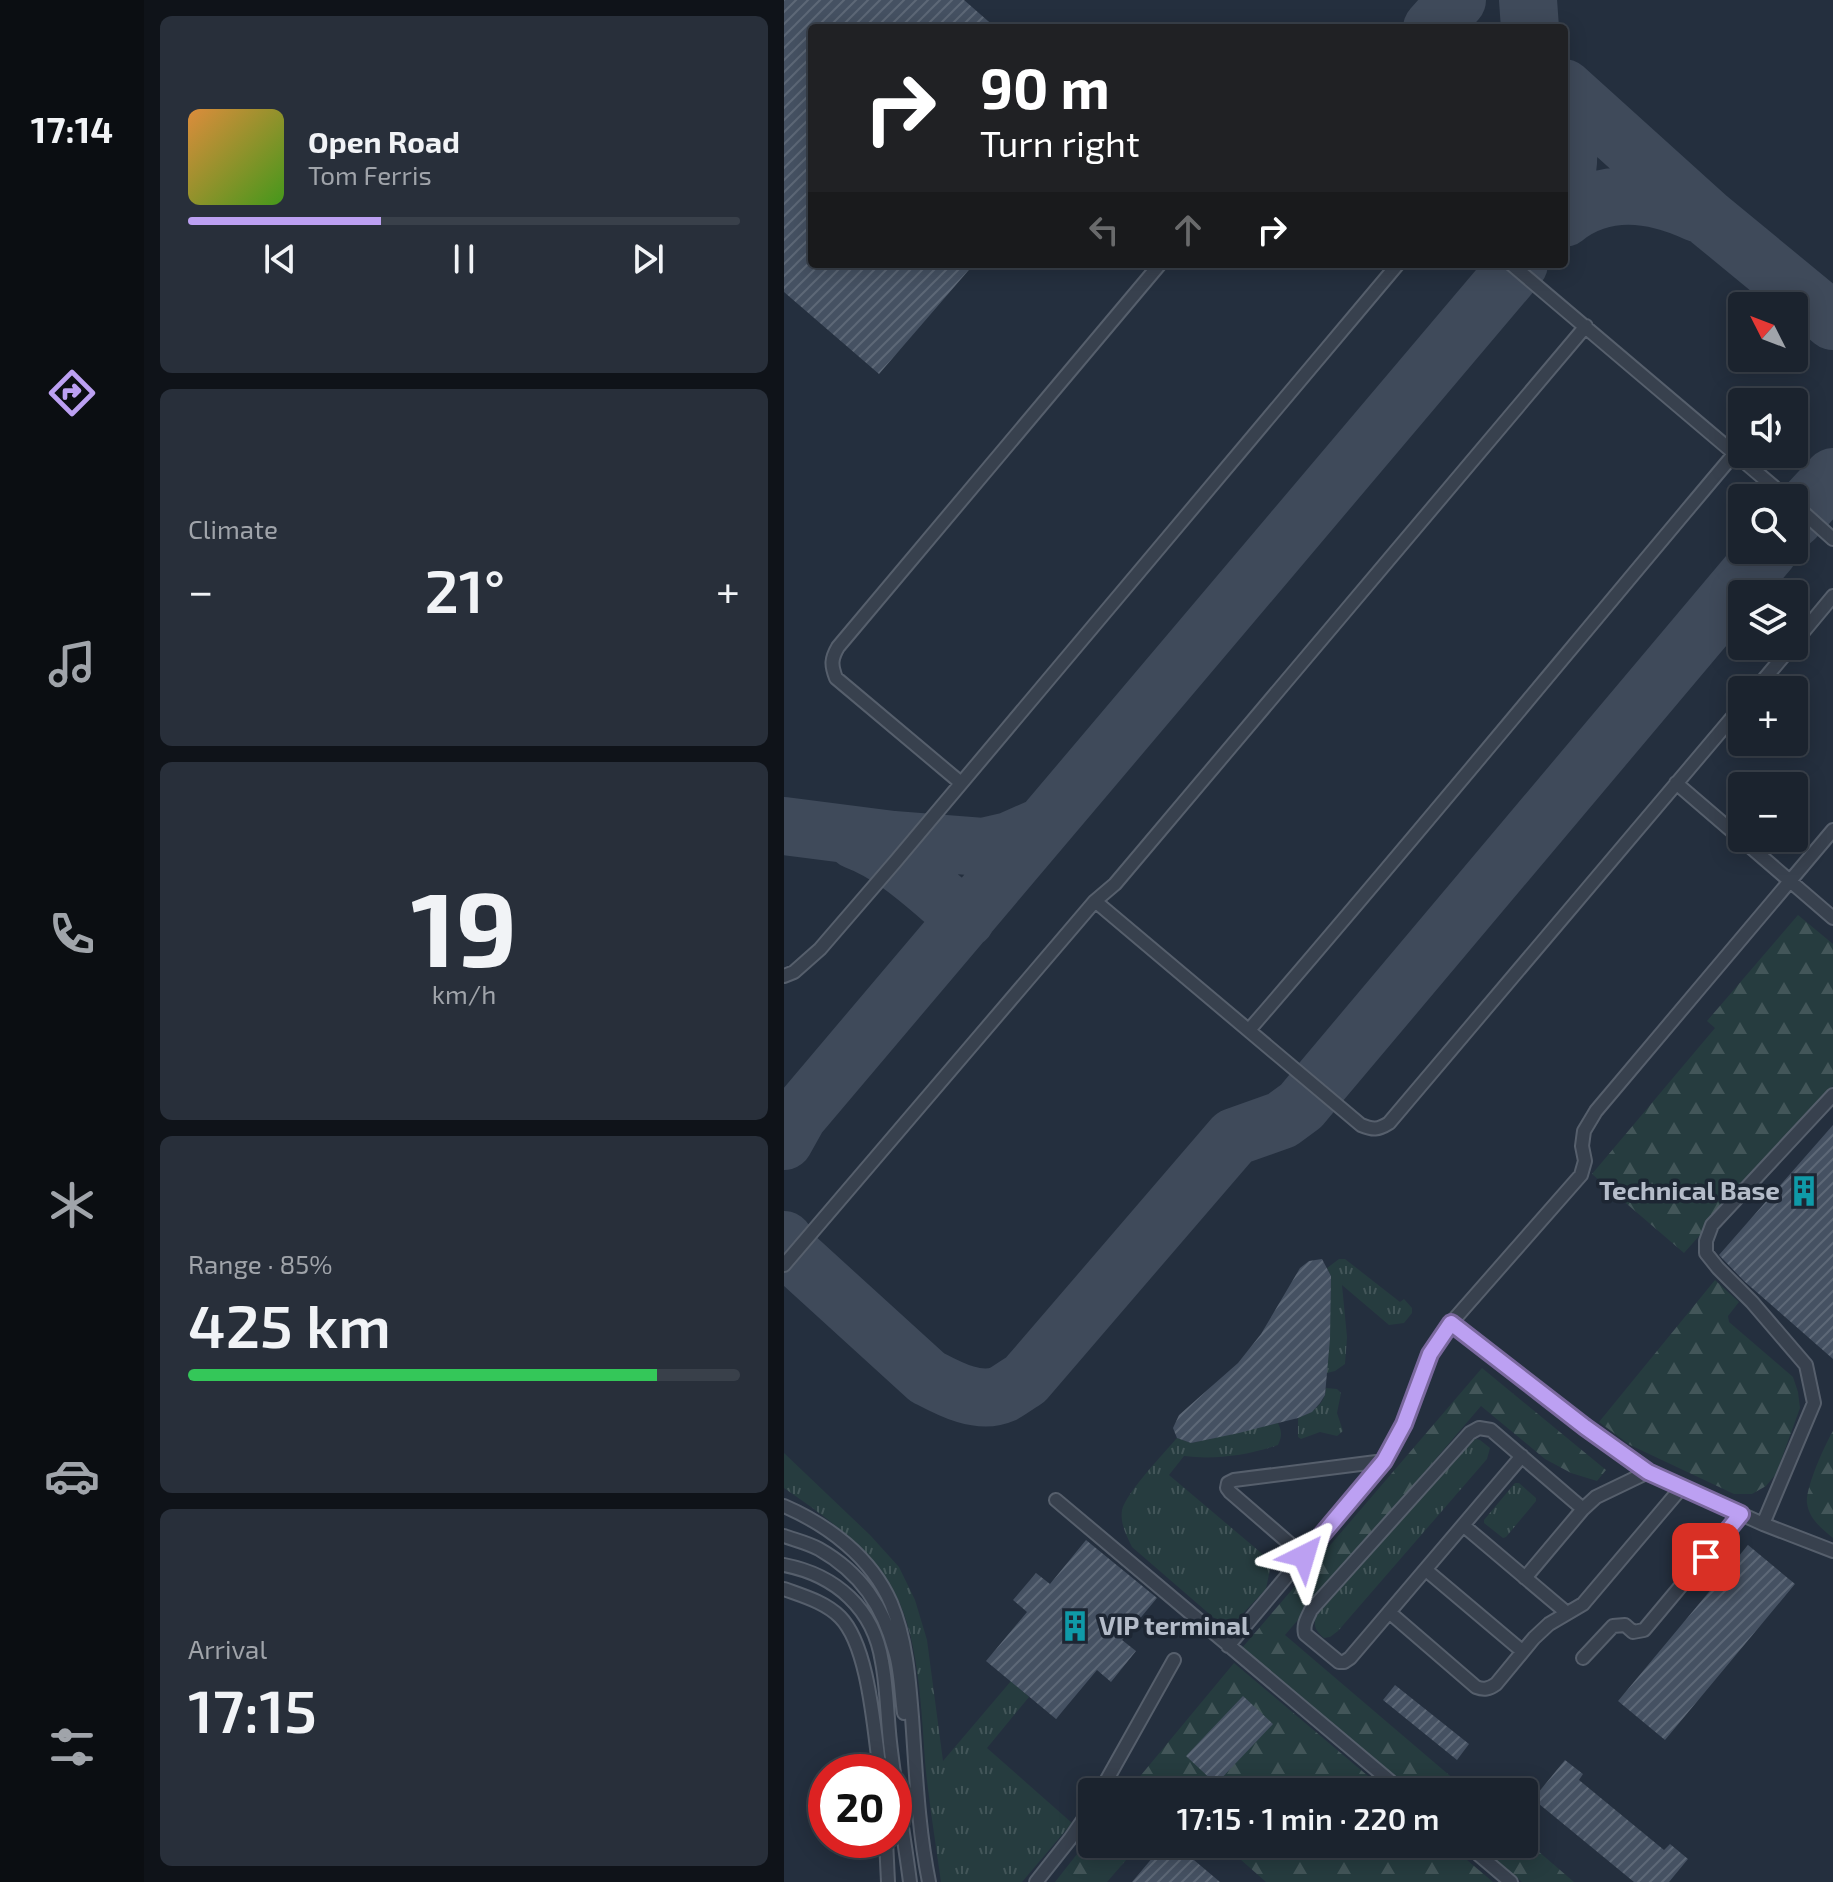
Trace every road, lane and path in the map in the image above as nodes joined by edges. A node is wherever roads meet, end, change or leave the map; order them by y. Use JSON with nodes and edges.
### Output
{"nodes":[{"id":1,"x":1157,"y":268,"type":"edge"},
{"id":2,"x":1395,"y":268,"type":"edge"},
{"id":3,"x":1516,"y":268,"type":"edge"},
{"id":4,"x":1586,"y":326,"type":"junction"},
{"id":5,"x":1728,"y":447,"type":"edge"},
{"id":6,"x":1728,"y":461,"type":"edge"},
{"id":7,"x":1752,"y":468,"type":"edge"},
{"id":8,"x":1771,"y":484,"type":"edge"},
{"id":9,"x":1808,"y":517,"type":"edge"},
{"id":10,"x":1833,"y":539,"type":"edge"},
{"id":11,"x":1833,"y":596,"type":"edge"},
{"id":12,"x":1808,"y":626,"type":"edge"},
{"id":13,"x":1780,"y":660,"type":"edge"},
{"id":14,"x":1767,"y":676,"type":"edge"},
{"id":15,"x":1728,"y":722,"type":"edge"},
{"id":16,"x":961,"y":783,"type":"junction"},
{"id":17,"x":1676,"y":783,"type":"junction"},
{"id":18,"x":1833,"y":830,"type":"edge"},
{"id":19,"x":1790,"y":881,"type":"junction"},
{"id":20,"x":1095,"y":901,"type":"junction"},
{"id":21,"x":1833,"y":918,"type":"edge"},
{"id":22,"x":784,"y":976,"type":"edge"},
{"id":23,"x":1249,"y":1030,"type":"junction"},
{"id":24,"x":1833,"y":1095,"type":"edge"},
{"id":25,"x":784,"y":1265,"type":"edge"},
{"id":26,"x":1451,"y":1323,"type":"junction"},
{"id":27,"x":1522,"y":1456,"type":"junction"},
{"id":28,"x":1384,"y":1461,"type":"junction"},
{"id":29,"x":1648,"y":1472,"type":"junction"},
{"id":30,"x":1682,"y":1487,"type":"junction"},
{"id":31,"x":784,"y":1496,"type":"edge"},
{"id":32,"x":1056,"y":1500,"type":"dead end"},
{"id":33,"x":784,"y":1506,"type":"edge"},
{"id":34,"x":1583,"y":1509,"type":"junction"},
{"id":35,"x":1741,"y":1514,"type":"junction"},
{"id":36,"x":1763,"y":1524,"type":"junction"},
{"id":37,"x":825,"y":1526,"type":"junction"},
{"id":38,"x":1464,"y":1526,"type":"junction"},
{"id":39,"x":784,"y":1536,"type":"edge"},
{"id":40,"x":1833,"y":1551,"type":"edge"},
{"id":41,"x":1304,"y":1556,"type":"junction"},
{"id":42,"x":784,"y":1565,"type":"edge"},
{"id":43,"x":1426,"y":1570,"type":"junction"},
{"id":44,"x":1525,"y":1578,"type":"junction"},
{"id":45,"x":784,"y":1589,"type":"edge"},
{"id":46,"x":1389,"y":1612,"type":"junction"},
{"id":47,"x":1567,"y":1613,"type":"junction"},
{"id":48,"x":1228,"y":1646,"type":"junction"},
{"id":49,"x":1522,"y":1651,"type":"junction"},
{"id":50,"x":1583,"y":1658,"type":"dead end"},
{"id":51,"x":1174,"y":1660,"type":"dead end"},
{"id":52,"x":877,"y":1754,"type":"edge"},
{"id":53,"x":1108,"y":1778,"type":"edge"},
{"id":54,"x":1386,"y":1778,"type":"edge"},
{"id":55,"x":1078,"y":1827,"type":"edge"},
{"id":56,"x":922,"y":1851,"type":"junction"},
{"id":57,"x":887,"y":1858,"type":"edge"},
{"id":58,"x":1483,"y":1858,"type":"edge"},
{"id":59,"x":888,"y":1882,"type":"edge"},
{"id":60,"x":910,"y":1882,"type":"edge"},
{"id":61,"x":929,"y":1882,"type":"edge"},
{"id":62,"x":1036,"y":1882,"type":"edge"},
{"id":63,"x":1511,"y":1882,"type":"edge"}],
"edges":[{"from":1,"to":16,"type":"lane"},
{"from":2,"to":16,"type":"lane"},
{"from":3,"to":4,"type":"lane"},
{"from":4,"to":5,"type":"lane"},
{"from":4,"to":20,"type":"lane"},
{"from":6,"to":23,"type":"lane"},
{"from":7,"to":8,"type":"lane"},
{"from":9,"to":10,"type":"lane"},
{"from":11,"to":12,"type":"lane"},
{"from":13,"to":14,"type":"lane"},
{"from":15,"to":17,"type":"lane"},
{"from":16,"to":22,"type":"lane"},
{"from":17,"to":19,"type":"lane"},
{"from":17,"to":23,"type":"lane"},
{"from":18,"to":19,"type":"lane"},
{"from":19,"to":21,"type":"lane"},
{"from":19,"to":26,"type":"lane"},
{"from":20,"to":23,"type":"lane"},
{"from":20,"to":25,"type":"lane"},
{"from":24,"to":36,"type":"lane"},
{"from":26,"to":28,"type":"lane"},
{"from":26,"to":29,"type":"lane"},
{"from":27,"to":34,"type":"lane"},
{"from":27,"to":38,"type":"lane"},
{"from":27,"to":46,"type":"lane"},
{"from":28,"to":41,"type":"lane"},
{"from":28,"to":41,"type":"lane"},
{"from":29,"to":30,"type":"lane"},
{"from":29,"to":34,"type":"lane"},
{"from":30,"to":35,"type":"lane"},
{"from":30,"to":47,"type":"lane"},
{"from":31,"to":37,"type":"lane"},
{"from":32,"to":48,"type":"lane"},
{"from":33,"to":37,"type":"lane"},
{"from":34,"to":44,"type":"lane"},
{"from":35,"to":36,"type":"lane"},
{"from":35,"to":50,"type":"lane"},
{"from":36,"to":40,"type":"lane"},
{"from":37,"to":56,"type":"lane"},
{"from":38,"to":43,"type":"lane"},
{"from":38,"to":44,"type":"lane"},
{"from":39,"to":56,"type":"lane"},
{"from":41,"to":48,"type":"lane"},
{"from":42,"to":60,"type":"lane"},
{"from":43,"to":46,"type":"lane"},
{"from":43,"to":49,"type":"lane"},
{"from":44,"to":47,"type":"lane"},
{"from":45,"to":52,"type":"lane"},
{"from":46,"to":49,"type":"lane"},
{"from":47,"to":49,"type":"lane"},
{"from":48,"to":54,"type":"lane"},
{"from":51,"to":53,"type":"lane"},
{"from":55,"to":62,"type":"lane"},
{"from":56,"to":61,"type":"lane"},
{"from":57,"to":59,"type":"lane"},
{"from":58,"to":63,"type":"lane"}]}
